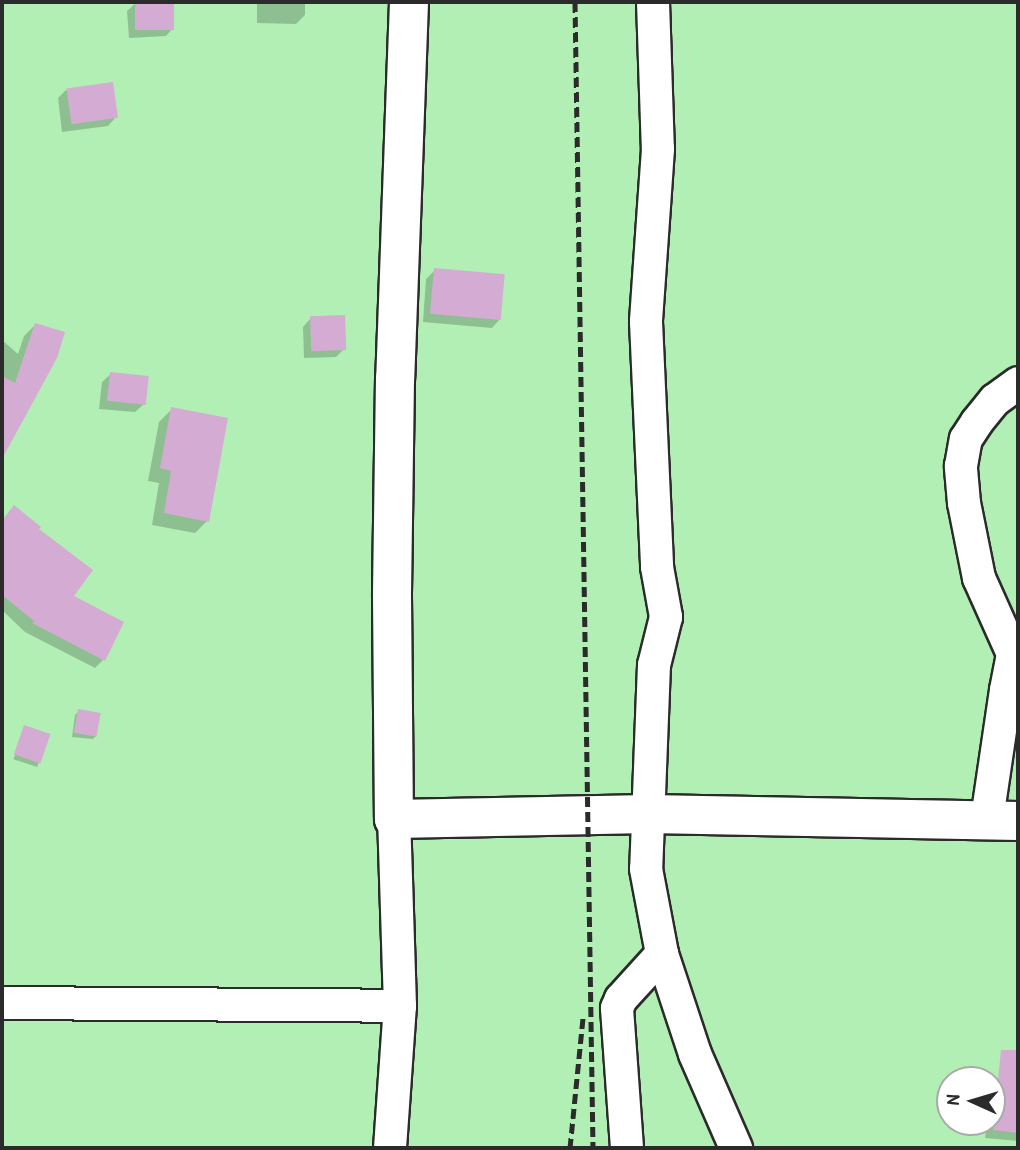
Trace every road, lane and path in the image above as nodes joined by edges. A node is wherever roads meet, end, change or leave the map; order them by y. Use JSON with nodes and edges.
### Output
{"nodes":[{"id":1,"x":409,"y":2,"type":"edge"},
{"id":2,"x":653,"y":2,"type":"edge"},
{"id":3,"x":1018,"y":383,"type":"edge"},
{"id":4,"x":1016,"y":650,"type":"edge"},
{"id":5,"x":649,"y":814,"type":"junction"},
{"id":6,"x":394,"y":819,"type":"junction"},
{"id":7,"x":1003,"y":820,"type":"edge"},
{"id":8,"x":662,"y":954,"type":"junction"},
{"id":9,"x":2,"y":1003,"type":"edge"},
{"id":10,"x":400,"y":1006,"type":"junction"},
{"id":11,"x":390,"y":1148,"type":"edge"},
{"id":12,"x":627,"y":1148,"type":"edge"},
{"id":13,"x":736,"y":1148,"type":"edge"}],
"edges":[{"from":1,"to":6,"type":"street"},
{"from":2,"to":5,"type":"street"},
{"from":3,"to":4,"type":"street"},
{"from":4,"to":7,"type":"street"},
{"from":5,"to":6,"type":"street"},
{"from":5,"to":7,"type":"street"},
{"from":5,"to":8,"type":"street"},
{"from":6,"to":10,"type":"street"},
{"from":8,"to":12,"type":"street"},
{"from":8,"to":13,"type":"street"},
{"from":9,"to":10,"type":"street"},
{"from":10,"to":11,"type":"street"}]}
